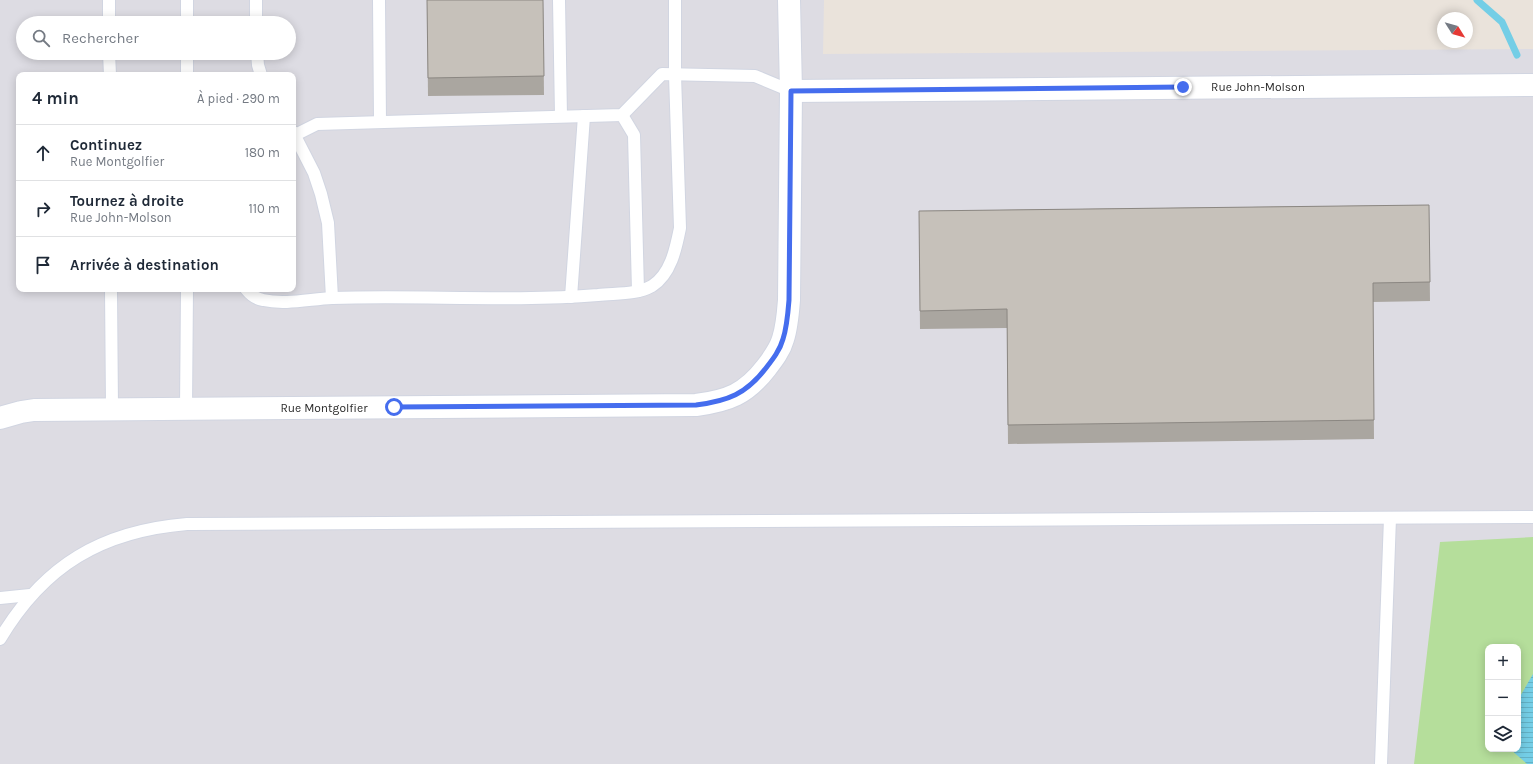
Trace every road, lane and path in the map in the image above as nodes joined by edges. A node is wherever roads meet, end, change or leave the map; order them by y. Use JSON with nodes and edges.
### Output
{"nodes":[{"id":1,"x":109,"y":0,"type":"edge"},
{"id":2,"x":186,"y":0,"type":"edge"},
{"id":3,"x":256,"y":0,"type":"edge"},
{"id":4,"x":379,"y":0,"type":"edge"},
{"id":5,"x":559,"y":0,"type":"edge"},
{"id":6,"x":675,"y":0,"type":"edge"},
{"id":7,"x":789,"y":0,"type":"edge"},
{"id":8,"x":109,"y":16,"type":"edge"},
{"id":9,"x":187,"y":16,"type":"edge"},
{"id":10,"x":256,"y":16,"type":"edge"},
{"id":11,"x":110,"y":60,"type":"edge"},
{"id":12,"x":187,"y":60,"type":"edge"},
{"id":13,"x":258,"y":60,"type":"edge"},
{"id":14,"x":110,"y":72,"type":"edge"},
{"id":15,"x":187,"y":72,"type":"edge"},
{"id":16,"x":260,"y":72,"type":"edge"},
{"id":17,"x":675,"y":75,"type":"junction"},
{"id":18,"x":1533,"y":85,"type":"edge"},
{"id":19,"x":791,"y":91,"type":"junction"},
{"id":20,"x":622,"y":115,"type":"junction"},
{"id":21,"x":561,"y":116,"type":"junction"},
{"id":22,"x":584,"y":116,"type":"junction"},
{"id":23,"x":380,"y":122,"type":"junction"},
{"id":24,"x":296,"y":134,"type":"edge"},
{"id":25,"x":296,"y":139,"type":"edge"},
{"id":26,"x":638,"y":291,"type":"junction"},
{"id":27,"x":111,"y":292,"type":"edge"},
{"id":28,"x":187,"y":292,"type":"edge"},
{"id":29,"x":249,"y":292,"type":"edge"},
{"id":30,"x":571,"y":297,"type":"junction"},
{"id":31,"x":332,"y":298,"type":"junction"},
{"id":32,"x":112,"y":409,"type":"junction"},
{"id":33,"x":186,"y":409,"type":"junction"},
{"id":34,"x":0,"y":418,"type":"edge"},
{"id":35,"x":1533,"y":516,"type":"edge"},
{"id":36,"x":1390,"y":518,"type":"junction"},
{"id":37,"x":30,"y":595,"type":"junction"},
{"id":38,"x":0,"y":598,"type":"edge"},
{"id":39,"x":0,"y":639,"type":"edge"},
{"id":40,"x":1381,"y":764,"type":"edge"}],
"edges":[{"from":1,"to":8,"type":"lane"},
{"from":2,"to":9,"type":"lane"},
{"from":3,"to":10,"type":"lane"},
{"from":4,"to":23,"type":"lane"},
{"from":5,"to":21,"type":"lane"},
{"from":6,"to":17,"type":"lane"},
{"from":7,"to":19,"type":"street","name":"Rue Montgolfier"},
{"from":11,"to":14,"type":"lane"},
{"from":12,"to":15,"type":"lane"},
{"from":13,"to":16,"type":"lane"},
{"from":17,"to":19,"type":"lane"},
{"from":17,"to":20,"type":"lane"},
{"from":17,"to":26,"type":"lane"},
{"from":18,"to":19,"type":"street","name":"Rue John-Molson"},
{"from":19,"to":33,"type":"street","name":"Rue Montgolfier"},
{"from":20,"to":22,"type":"lane"},
{"from":20,"to":26,"type":"lane"},
{"from":21,"to":22,"type":"lane"},
{"from":21,"to":23,"type":"lane"},
{"from":22,"to":30,"type":"lane"},
{"from":23,"to":24,"type":"lane"},
{"from":25,"to":31,"type":"lane"},
{"from":26,"to":30,"type":"lane"},
{"from":27,"to":32,"type":"lane"},
{"from":28,"to":33,"type":"lane"},
{"from":29,"to":31,"type":"lane"},
{"from":30,"to":31,"type":"lane"},
{"from":32,"to":33,"type":"street","name":"Rue Montgolfier"},
{"from":32,"to":34,"type":"street","name":"Rue Montgolfier"},
{"from":35,"to":36,"type":"lane"},
{"from":36,"to":37,"type":"lane"},
{"from":36,"to":40,"type":"lane"},
{"from":37,"to":38,"type":"lane"},
{"from":37,"to":39,"type":"lane"}]}
